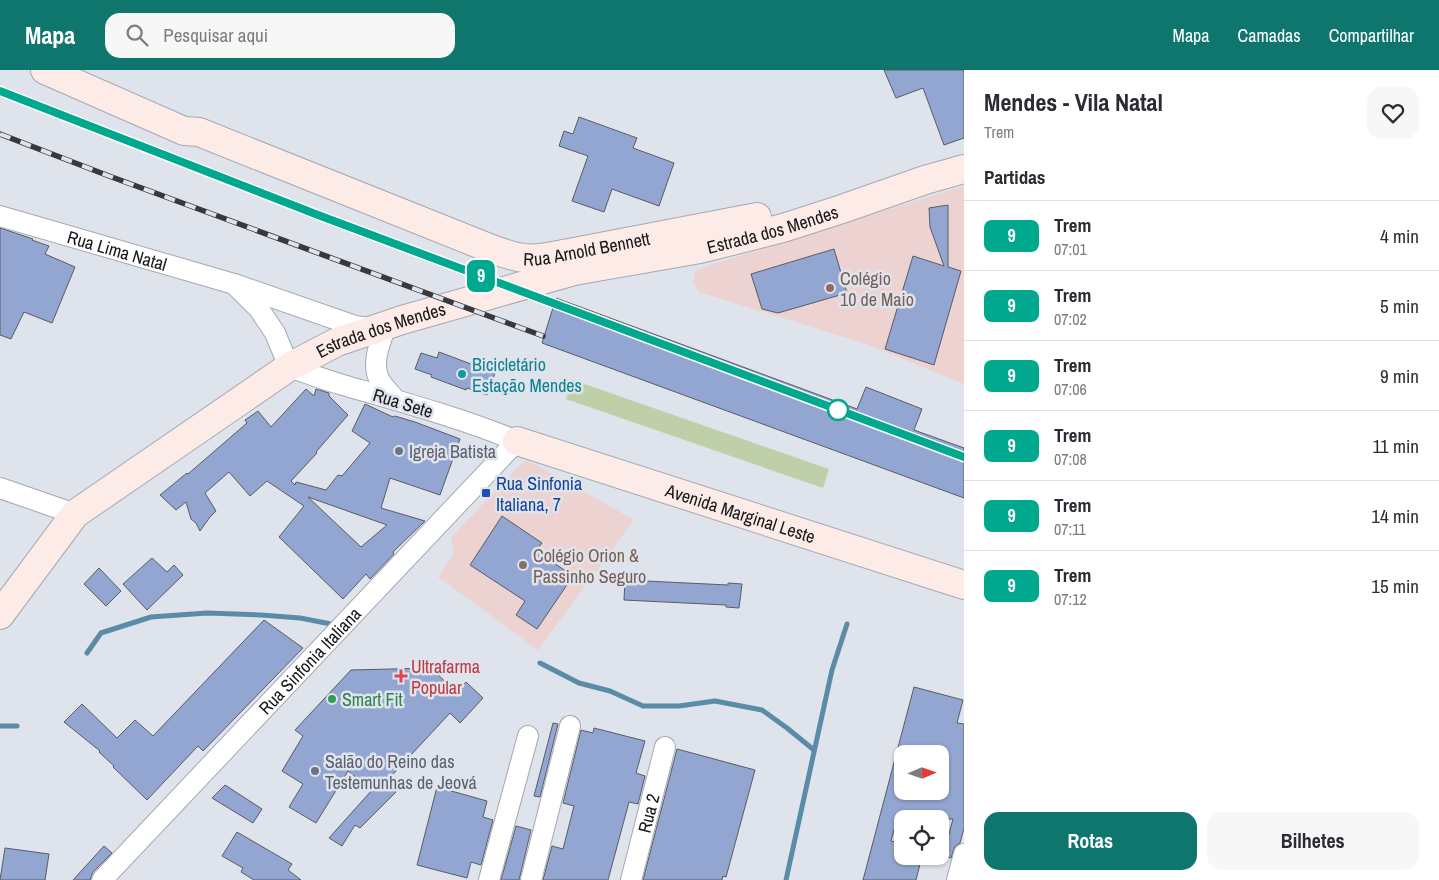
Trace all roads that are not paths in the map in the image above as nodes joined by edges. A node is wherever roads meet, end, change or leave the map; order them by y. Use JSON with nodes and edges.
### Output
{"nodes":[{"id":1,"x":45,"y":70,"type":"edge"},
{"id":2,"x":184,"y":131,"type":"junction"},
{"id":3,"x":964,"y":170,"type":"edge"},
{"id":4,"x":888,"y":192,"type":"junction"},
{"id":5,"x":0,"y":216,"type":"edge"},
{"id":6,"x":234,"y":284,"type":"junction"},
{"id":7,"x":508,"y":289,"type":"junction"},
{"id":8,"x":381,"y":327,"type":"junction"},
{"id":9,"x":289,"y":367,"type":"junction"},
{"id":10,"x":396,"y":400,"type":"junction"},
{"id":11,"x":517,"y":441,"type":"junction"},
{"id":12,"x":0,"y":488,"type":"edge"},
{"id":13,"x":75,"y":514,"type":"junction"},
{"id":14,"x":964,"y":585,"type":"edge"},
{"id":15,"x":0,"y":615,"type":"edge"},
{"id":16,"x":570,"y":726,"type":"dead end"},
{"id":17,"x":528,"y":736,"type":"dead end"},
{"id":18,"x":665,"y":747,"type":"dead end"},
{"id":19,"x":964,"y":854,"type":"edge"},
{"id":20,"x":102,"y":880,"type":"edge"},
{"id":21,"x":490,"y":880,"type":"edge"},
{"id":22,"x":531,"y":880,"type":"edge"},
{"id":23,"x":631,"y":880,"type":"edge"},
{"id":24,"x":957,"y":880,"type":"edge"}],
"edges":[{"from":1,"to":2,"type":"street","name":"Rua Arnold Bennett"},
{"from":2,"to":4,"type":"street","name":"Rua Arnold Bennett"},
{"from":2,"to":7,"type":"street","name":"Rua Arnold Bennett"},
{"from":3,"to":4,"type":"street","name":"Estrada dos Mendes"},
{"from":4,"to":7,"type":"street","name":"Estrada dos Mendes"},
{"from":5,"to":6,"type":"street","name":"Rua Lima Natal"},
{"from":6,"to":8,"type":"street","name":"Rua Lima Natal"},
{"from":6,"to":9,"type":"street","name":"Rua Lima Natal"},
{"from":7,"to":8,"type":"street","name":"Estrada dos Mendes"},
{"from":8,"to":9,"type":"street","name":"Estrada dos Mendes"},
{"from":8,"to":10,"type":"street"},
{"from":9,"to":10,"type":"street","name":"Rua Sete"},
{"from":9,"to":13,"type":"street","name":"Estrada dos Mendes"},
{"from":10,"to":11,"type":"street","name":"Rua Sete"},
{"from":11,"to":14,"type":"street","name":"Avenida Marginal Leste"},
{"from":11,"to":20,"type":"street","name":"Rua Sinfonia Italiana"},
{"from":12,"to":13,"type":"street"},
{"from":13,"to":15,"type":"street","name":"Estrada dos Mendes"},
{"from":16,"to":22,"type":"street"},
{"from":17,"to":21,"type":"street"},
{"from":18,"to":23,"type":"street","name":"Rua 2"},
{"from":19,"to":24,"type":"street"}]}
